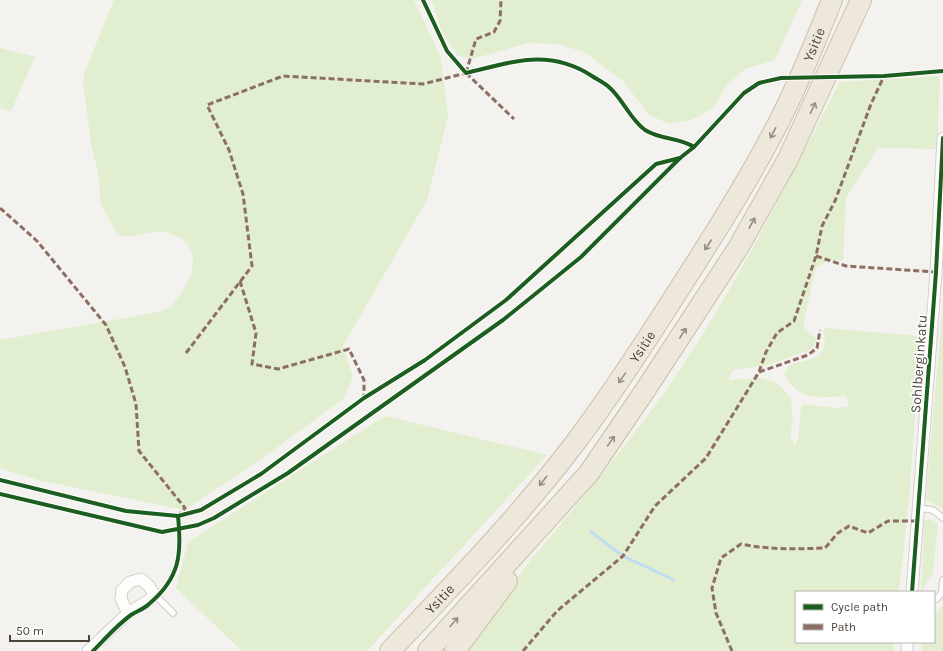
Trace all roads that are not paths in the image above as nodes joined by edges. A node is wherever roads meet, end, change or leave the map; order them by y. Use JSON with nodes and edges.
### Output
{"nodes":[{"id":1,"x":832,"y":0,"type":"edge"},
{"id":2,"x":861,"y":0,"type":"edge"},
{"id":3,"x":943,"y":138,"type":"edge"},
{"id":4,"x":588,"y":473,"type":"junction"},
{"id":5,"x":919,"y":508,"type":"junction"},
{"id":6,"x":943,"y":518,"type":"edge"},
{"id":7,"x":943,"y":580,"type":"edge"},
{"id":8,"x":912,"y":591,"type":"edge"},
{"id":9,"x":154,"y":594,"type":"junction"},
{"id":10,"x":935,"y":600,"type":"edge"},
{"id":11,"x":128,"y":613,"type":"junction"},
{"id":12,"x":173,"y":613,"type":"dead end"},
{"id":13,"x":88,"y":651,"type":"edge"},
{"id":14,"x":390,"y":651,"type":"edge"},
{"id":15,"x":428,"y":651,"type":"edge"},
{"id":16,"x":455,"y":651,"type":"edge"}],
"edges":[{"from":1,"to":14,"type":"highway","name":"Ysitie","one_way":true},
{"from":4,"to":2,"type":"highway","name":"Ysitie","one_way":true},
{"from":3,"to":5,"type":"street","name":"Sohlberginkatu"},
{"from":15,"to":4,"type":"highway","name":"Ysitie","one_way":true},
{"from":4,"to":16,"type":"highway"},
{"from":5,"to":6,"type":"lane"},
{"from":5,"to":8,"type":"street","name":"Sohlberginkatu"},
{"from":7,"to":10,"type":"lane"},
{"from":9,"to":11,"type":"street"},
{"from":9,"to":11,"type":"street"},
{"from":9,"to":12,"type":"lane"},
{"from":11,"to":13,"type":"street"}]}
